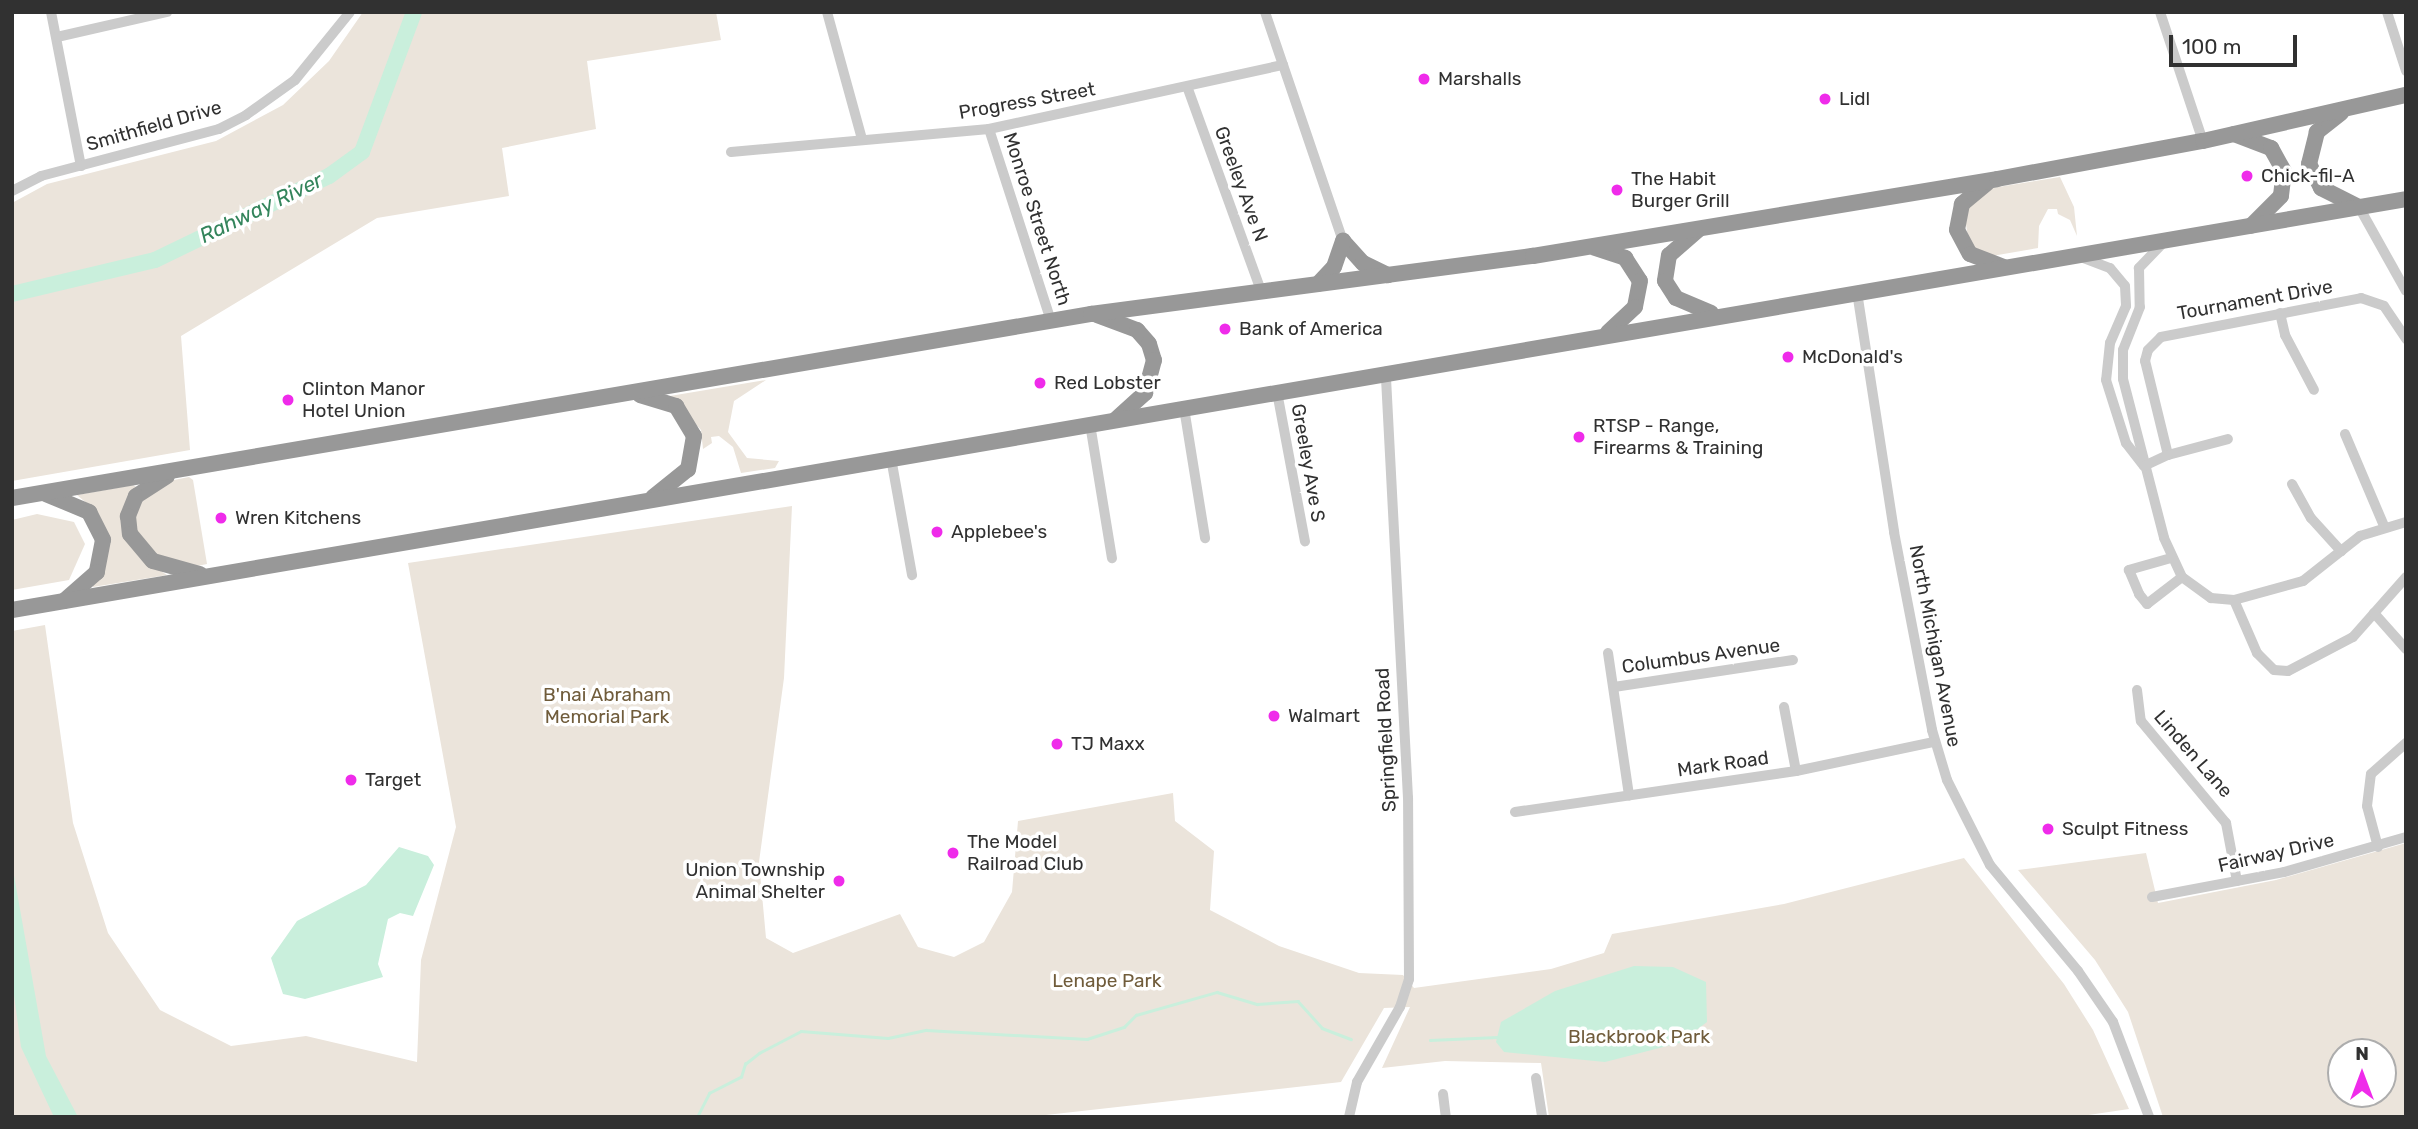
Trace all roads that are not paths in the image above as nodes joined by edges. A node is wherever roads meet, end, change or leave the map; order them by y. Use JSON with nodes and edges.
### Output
{"nodes":[{"id":1,"x":51,"y":12,"type":"edge"},
{"id":2,"x":167,"y":12,"type":"edge"},
{"id":3,"x":350,"y":12,"type":"edge"},
{"id":4,"x":827,"y":12,"type":"edge"},
{"id":5,"x":1265,"y":12,"type":"edge"},
{"id":6,"x":2160,"y":12,"type":"edge"},
{"id":7,"x":2387,"y":12,"type":"edge"},
{"id":8,"x":57,"y":37,"type":"junction"},
{"id":9,"x":1283,"y":65,"type":"junction"},
{"id":10,"x":2406,"y":71,"type":"edge"},
{"id":11,"x":2406,"y":84,"type":"edge"},
{"id":12,"x":1188,"y":89,"type":"junction"},
{"id":13,"x":2400,"y":97,"type":"edge"},
{"id":14,"x":2349,"y":108,"type":"junction"},
{"id":15,"x":989,"y":129,"type":"junction"},
{"id":16,"x":2234,"y":134,"type":"junction"},
{"id":17,"x":862,"y":139,"type":"junction"},
{"id":18,"x":2203,"y":141,"type":"junction"},
{"id":19,"x":731,"y":152,"type":"dead end"},
{"id":20,"x":81,"y":166,"type":"junction"},
{"id":21,"x":1992,"y":180,"type":"junction"},
{"id":22,"x":12,"y":191,"type":"edge"},
{"id":23,"x":2406,"y":199,"type":"edge"},
{"id":24,"x":2359,"y":207,"type":"junction"},
{"id":25,"x":1703,"y":227,"type":"junction"},
{"id":26,"x":2249,"y":228,"type":"junction"},
{"id":27,"x":1343,"y":241,"type":"junction"},
{"id":28,"x":2162,"y":243,"type":"junction"},
{"id":29,"x":1588,"y":247,"type":"junction"},
{"id":30,"x":2079,"y":257,"type":"junction"},
{"id":31,"x":2008,"y":268,"type":"junction"},
{"id":32,"x":1391,"y":276,"type":"junction"},
{"id":33,"x":1318,"y":284,"type":"junction"},
{"id":34,"x":1261,"y":291,"type":"junction"},
{"id":35,"x":2406,"y":291,"type":"edge"},
{"id":36,"x":1857,"y":292,"type":"junction"},
{"id":37,"x":2280,"y":313,"type":"junction"},
{"id":38,"x":1091,"y":314,"type":"junction"},
{"id":39,"x":1716,"y":315,"type":"junction"},
{"id":40,"x":1051,"y":321,"type":"junction"},
{"id":41,"x":1606,"y":333,"type":"junction"},
{"id":42,"x":2406,"y":339,"type":"edge"},
{"id":43,"x":1386,"y":372,"type":"junction"},
{"id":44,"x":2314,"y":390,"type":"dead end"},
{"id":45,"x":1277,"y":392,"type":"junction"},
{"id":46,"x":628,"y":393,"type":"junction"},
{"id":47,"x":1184,"y":408,"type":"junction"},
{"id":48,"x":1114,"y":421,"type":"junction"},
{"id":49,"x":1090,"y":424,"type":"junction"},
{"id":50,"x":2345,"y":434,"type":"dead end"},
{"id":51,"x":2228,"y":439,"type":"dead end"},
{"id":52,"x":2168,"y":455,"type":"junction"},
{"id":53,"x":891,"y":458,"type":"junction"},
{"id":54,"x":2144,"y":466,"type":"junction"},
{"id":55,"x":185,"y":468,"type":"junction"},
{"id":56,"x":2292,"y":484,"type":"dead end"},
{"id":57,"x":39,"y":492,"type":"junction"},
{"id":58,"x":12,"y":498,"type":"edge"},
{"id":59,"x":648,"y":500,"type":"junction"},
{"id":60,"x":2406,"y":522,"type":"edge"},
{"id":61,"x":2384,"y":526,"type":"junction"},
{"id":62,"x":1205,"y":538,"type":"dead end"},
{"id":63,"x":1305,"y":541,"type":"dead end"},
{"id":64,"x":2341,"y":551,"type":"junction"},
{"id":65,"x":1112,"y":558,"type":"dead end"},
{"id":66,"x":2171,"y":558,"type":"junction"},
{"id":67,"x":912,"y":575,"type":"dead end"},
{"id":68,"x":214,"y":576,"type":"junction"},
{"id":69,"x":2182,"y":577,"type":"junction"},
{"id":70,"x":2406,"y":577,"type":"edge"},
{"id":71,"x":2234,"y":600,"type":"junction"},
{"id":72,"x":62,"y":602,"type":"junction"},
{"id":73,"x":12,"y":610,"type":"edge"},
{"id":74,"x":2374,"y":613,"type":"junction"},
{"id":75,"x":2406,"y":649,"type":"edge"},
{"id":76,"x":1608,"y":653,"type":"dead end"},
{"id":77,"x":1793,"y":660,"type":"dead end"},
{"id":78,"x":1614,"y":687,"type":"junction"},
{"id":79,"x":2137,"y":690,"type":"dead end"},
{"id":80,"x":1784,"y":708,"type":"dead end"},
{"id":81,"x":1934,"y":742,"type":"junction"},
{"id":82,"x":2406,"y":743,"type":"edge"},
{"id":83,"x":1796,"y":771,"type":"junction"},
{"id":84,"x":1629,"y":796,"type":"junction"},
{"id":85,"x":1515,"y":812,"type":"dead end"},
{"id":86,"x":2406,"y":837,"type":"edge"},
{"id":87,"x":2378,"y":847,"type":"junction"},
{"id":88,"x":2237,"y":881,"type":"junction"},
{"id":89,"x":2152,"y":897,"type":"dead end"},
{"id":90,"x":1536,"y":1078,"type":"dead end"},
{"id":91,"x":1443,"y":1094,"type":"dead end"},
{"id":92,"x":1349,"y":1117,"type":"edge"},
{"id":93,"x":1446,"y":1117,"type":"edge"},
{"id":94,"x":1542,"y":1117,"type":"edge"},
{"id":95,"x":2150,"y":1117,"type":"edge"}],
"edges":[{"from":1,"to":8,"type":"street"},
{"from":2,"to":8,"type":"street"},
{"from":3,"to":20,"type":"street","name":"Smithfield Drive"},
{"from":4,"to":17,"type":"street"},
{"from":5,"to":9,"type":"street"},
{"from":6,"to":18,"type":"street"},
{"from":7,"to":10,"type":"street"},
{"from":8,"to":20,"type":"street"},
{"from":9,"to":12,"type":"street","name":"Progress Street"},
{"from":9,"to":27,"type":"street"},
{"from":11,"to":13,"type":"street"},
{"from":12,"to":15,"type":"street","name":"Progress Street"},
{"from":12,"to":34,"type":"street","name":"Greeley Ave N"},
{"from":13,"to":14,"type":"highway"},
{"from":14,"to":16,"type":"highway"},
{"from":14,"to":24,"type":"highway"},
{"from":15,"to":17,"type":"street","name":"Progress Street"},
{"from":15,"to":40,"type":"street","name":"Monroe Street North"},
{"from":16,"to":18,"type":"highway"},
{"from":16,"to":26,"type":"highway"},
{"from":17,"to":19,"type":"street","name":"Progress Street"},
{"from":18,"to":21,"type":"highway"},
{"from":20,"to":22,"type":"street","name":"Smithfield Drive"},
{"from":21,"to":25,"type":"highway"},
{"from":21,"to":31,"type":"highway"},
{"from":23,"to":24,"type":"highway"},
{"from":24,"to":26,"type":"highway"},
{"from":24,"to":35,"type":"street"},
{"from":25,"to":29,"type":"highway"},
{"from":25,"to":39,"type":"highway"},
{"from":26,"to":28,"type":"highway"},
{"from":27,"to":32,"type":"highway"},
{"from":27,"to":33,"type":"highway"},
{"from":28,"to":30,"type":"highway"},
{"from":28,"to":54,"type":"street"},
{"from":29,"to":32,"type":"highway"},
{"from":29,"to":41,"type":"highway"},
{"from":30,"to":31,"type":"highway"},
{"from":30,"to":54,"type":"street"},
{"from":31,"to":36,"type":"highway"},
{"from":32,"to":33,"type":"highway"},
{"from":33,"to":34,"type":"highway"},
{"from":34,"to":38,"type":"highway"},
{"from":36,"to":39,"type":"highway"},
{"from":36,"to":81,"type":"street","name":"North Michigan Avenue"},
{"from":37,"to":42,"type":"street","name":"Tournament Drive"},
{"from":37,"to":44,"type":"street"},
{"from":37,"to":52,"type":"street","name":"Tournament Drive"},
{"from":38,"to":40,"type":"highway"},
{"from":38,"to":48,"type":"highway"},
{"from":39,"to":41,"type":"highway"},
{"from":40,"to":46,"type":"highway"},
{"from":41,"to":43,"type":"highway"},
{"from":43,"to":45,"type":"highway"},
{"from":43,"to":92,"type":"street","name":"Springfield Road"},
{"from":45,"to":47,"type":"highway"},
{"from":45,"to":63,"type":"street","name":"Greeley Ave S"},
{"from":46,"to":55,"type":"highway"},
{"from":46,"to":59,"type":"highway"},
{"from":47,"to":48,"type":"highway"},
{"from":47,"to":62,"type":"street"},
{"from":48,"to":49,"type":"highway"},
{"from":49,"to":53,"type":"highway"},
{"from":49,"to":65,"type":"street"},
{"from":50,"to":61,"type":"street"},
{"from":51,"to":52,"type":"street"},
{"from":52,"to":54,"type":"street"},
{"from":53,"to":59,"type":"highway"},
{"from":53,"to":67,"type":"street"},
{"from":54,"to":66,"type":"street"},
{"from":55,"to":57,"type":"highway"},
{"from":55,"to":68,"type":"highway"},
{"from":56,"to":64,"type":"street"},
{"from":57,"to":58,"type":"highway"},
{"from":57,"to":72,"type":"highway"},
{"from":59,"to":68,"type":"highway"},
{"from":60,"to":61,"type":"street"},
{"from":61,"to":64,"type":"street"},
{"from":64,"to":71,"type":"street"},
{"from":66,"to":69,"type":"street"},
{"from":66,"to":69,"type":"street"},
{"from":68,"to":72,"type":"highway"},
{"from":69,"to":71,"type":"street"},
{"from":70,"to":74,"type":"street"},
{"from":71,"to":74,"type":"street"},
{"from":72,"to":73,"type":"highway"},
{"from":74,"to":75,"type":"street"},
{"from":76,"to":78,"type":"street"},
{"from":77,"to":78,"type":"street","name":"Columbus Avenue"},
{"from":78,"to":84,"type":"street"},
{"from":79,"to":88,"type":"street","name":"Linden Lane"},
{"from":80,"to":83,"type":"street"},
{"from":81,"to":83,"type":"street","name":"Mark Road"},
{"from":81,"to":95,"type":"street","name":"North Michigan Avenue"},
{"from":82,"to":87,"type":"street"},
{"from":83,"to":84,"type":"street","name":"Mark Road"},
{"from":84,"to":85,"type":"street","name":"Mark Road"},
{"from":86,"to":87,"type":"street","name":"Fairway Drive"},
{"from":87,"to":88,"type":"street","name":"Fairway Drive"},
{"from":88,"to":89,"type":"street","name":"Fairway Drive"},
{"from":90,"to":94,"type":"street"},
{"from":91,"to":93,"type":"street"}]}
